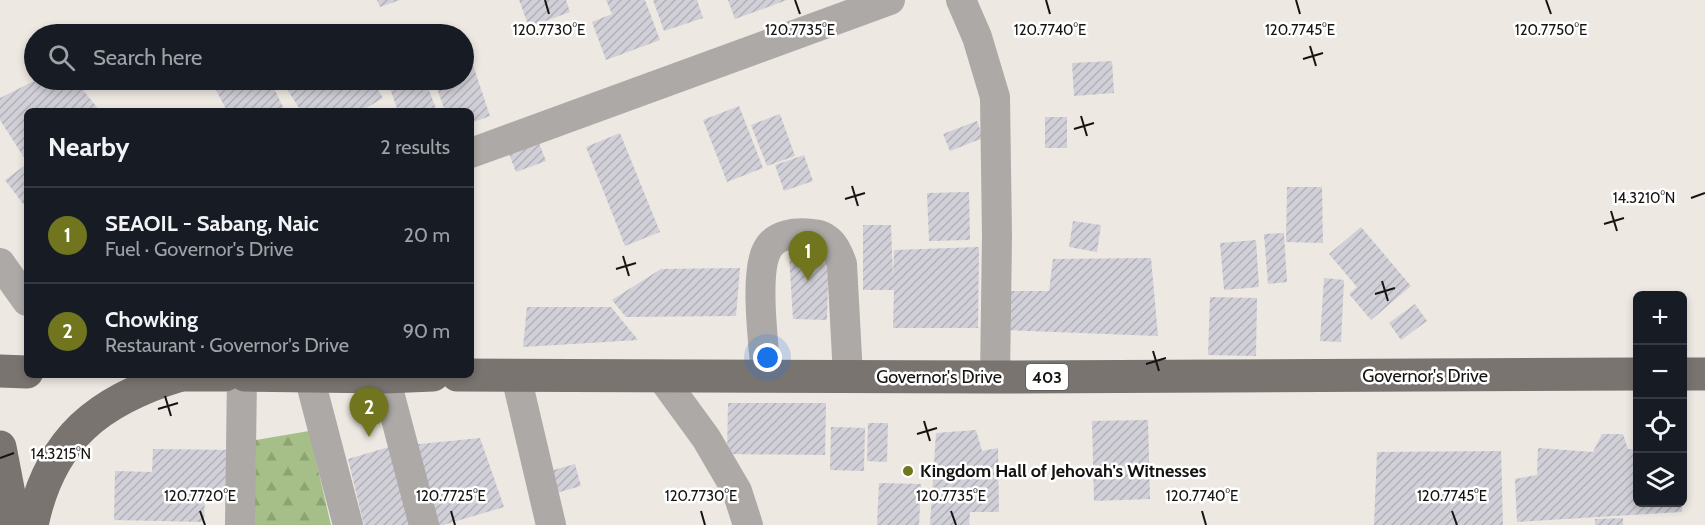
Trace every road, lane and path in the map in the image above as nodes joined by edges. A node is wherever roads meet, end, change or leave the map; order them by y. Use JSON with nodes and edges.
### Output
{"nodes":[{"id":1,"x":891,"y":0,"type":"edge"},
{"id":2,"x":961,"y":0,"type":"edge"},
{"id":3,"x":474,"y":152,"type":"edge"},
{"id":4,"x":0,"y":263,"type":"edge"},
{"id":5,"x":24,"y":297,"type":"edge"},
{"id":6,"x":0,"y":371,"type":"edge"},
{"id":7,"x":24,"y":372,"type":"edge"},
{"id":8,"x":1633,"y":374,"type":"edge"},
{"id":9,"x":1687,"y":374,"type":"edge"},
{"id":10,"x":1705,"y":374,"type":"edge"},
{"id":11,"x":474,"y":375,"type":"edge"},
{"id":12,"x":660,"y":375,"type":"junction"},
{"id":13,"x":516,"y":376,"type":"junction"},
{"id":14,"x":766,"y":376,"type":"junction"},
{"id":15,"x":848,"y":376,"type":"junction"},
{"id":16,"x":995,"y":377,"type":"junction"},
{"id":17,"x":173,"y":378,"type":"edge"},
{"id":18,"x":244,"y":378,"type":"edge"},
{"id":19,"x":310,"y":378,"type":"edge"},
{"id":20,"x":385,"y":378,"type":"edge"},
{"id":21,"x":0,"y":447,"type":"edge"},
{"id":22,"x":15,"y":525,"type":"edge"},
{"id":23,"x":32,"y":525,"type":"edge"},
{"id":24,"x":240,"y":525,"type":"edge"},
{"id":25,"x":348,"y":525,"type":"edge"},
{"id":26,"x":424,"y":525,"type":"edge"},
{"id":27,"x":551,"y":525,"type":"edge"},
{"id":28,"x":748,"y":525,"type":"edge"}],
"edges":[{"from":1,"to":3,"type":"street"},
{"from":2,"to":16,"type":"street"},
{"from":4,"to":5,"type":"street"},
{"from":6,"to":7,"type":"main road"},
{"from":8,"to":16,"type":"main road","name":"Governor's Drive","number":"403"},
{"from":9,"to":10,"type":"main road"},
{"from":11,"to":13,"type":"main road","name":"Governor's Drive","number":"403"},
{"from":12,"to":13,"type":"main road","name":"Governor's Drive","number":"403"},
{"from":12,"to":14,"type":"main road","name":"Governor's Drive","number":"403"},
{"from":12,"to":28,"type":"street"},
{"from":13,"to":27,"type":"street"},
{"from":14,"to":15,"type":"main road","name":"Governor's Drive","number":"403"},
{"from":14,"to":15,"type":"street"},
{"from":15,"to":16,"type":"main road","name":"Governor's Drive","number":"403"},
{"from":17,"to":23,"type":"main road"},
{"from":18,"to":24,"type":"street"},
{"from":19,"to":25,"type":"street"},
{"from":20,"to":26,"type":"street"},
{"from":21,"to":22,"type":"main road"}]}
